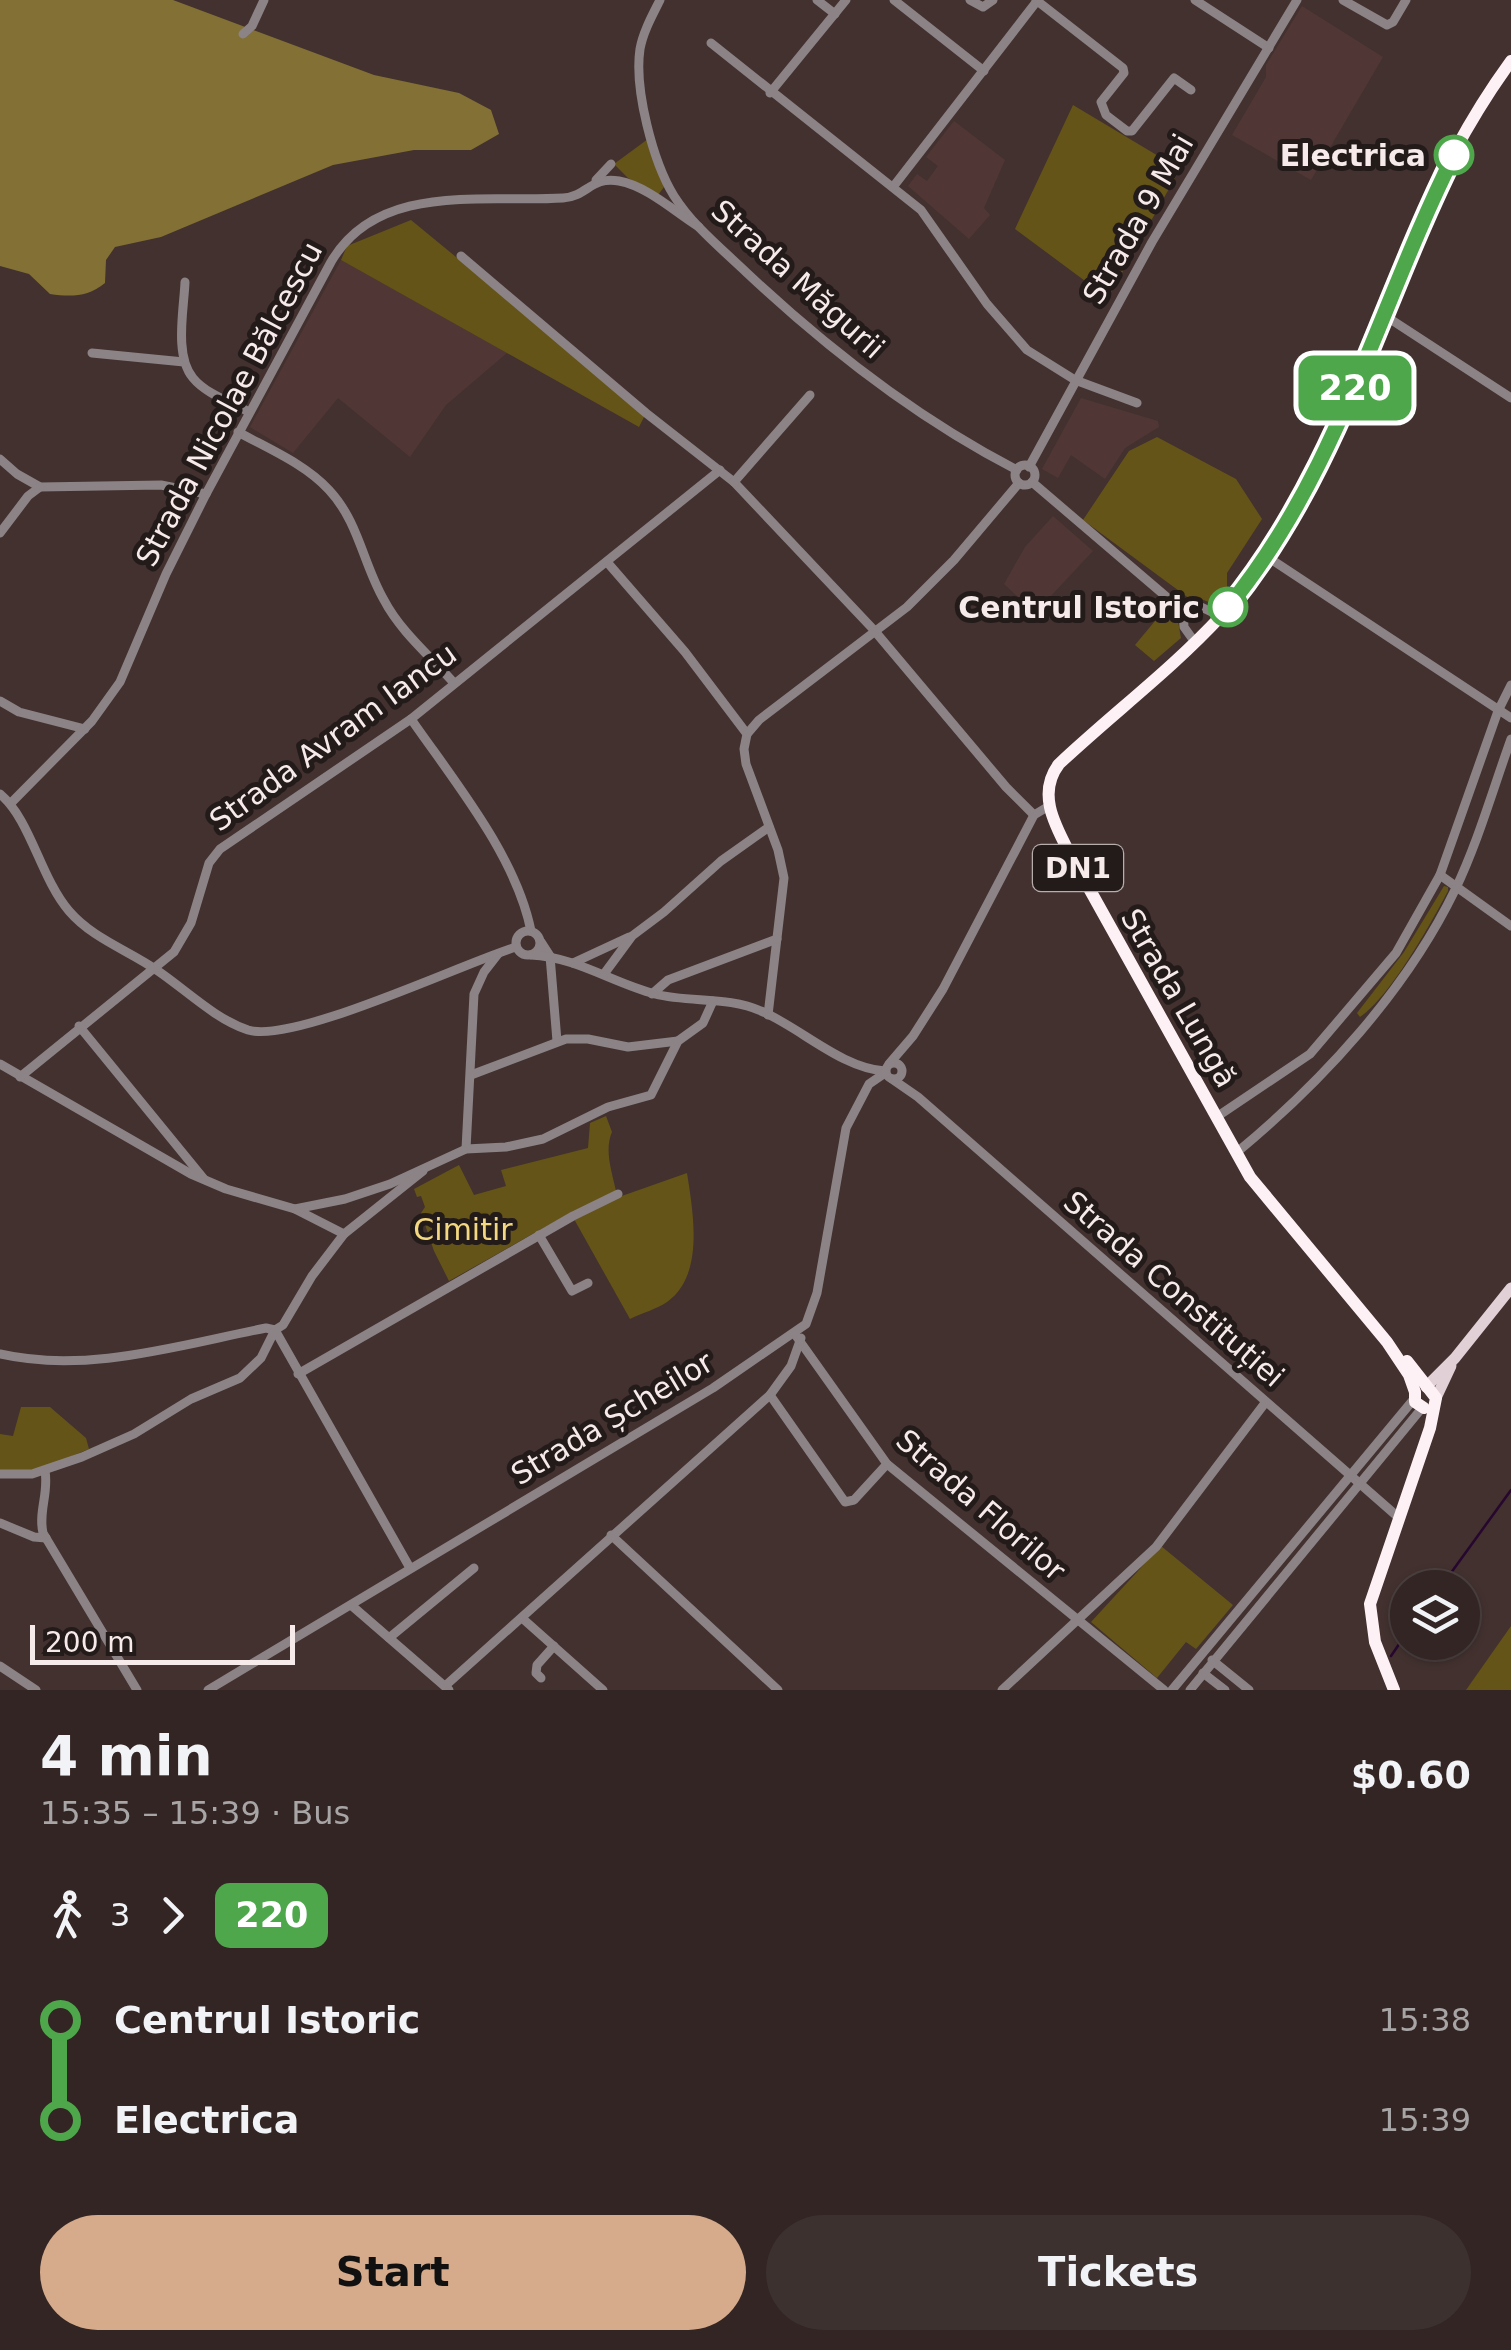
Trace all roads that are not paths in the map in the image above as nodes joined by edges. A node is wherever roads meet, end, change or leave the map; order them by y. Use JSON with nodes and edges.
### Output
{"nodes":[{"id":1,"x":264,"y":0,"type":"edge"},
{"id":2,"x":660,"y":0,"type":"edge"},
{"id":3,"x":817,"y":0,"type":"edge"},
{"id":4,"x":846,"y":0,"type":"edge"},
{"id":5,"x":894,"y":0,"type":"edge"},
{"id":6,"x":970,"y":0,"type":"edge"},
{"id":7,"x":993,"y":0,"type":"edge"},
{"id":8,"x":1037,"y":0,"type":"edge"},
{"id":9,"x":1194,"y":0,"type":"edge"},
{"id":10,"x":1297,"y":0,"type":"edge"},
{"id":11,"x":1342,"y":0,"type":"edge"},
{"id":12,"x":1406,"y":0,"type":"edge"},
{"id":13,"x":835,"y":14,"type":"junction"},
{"id":14,"x":242,"y":34,"type":"dead end"},
{"id":15,"x":711,"y":42,"type":"dead end"},
{"id":16,"x":1268,"y":48,"type":"junction"},
{"id":17,"x":1511,"y":61,"type":"edge"},
{"id":18,"x":984,"y":70,"type":"junction"},
{"id":19,"x":1191,"y":90,"type":"dead end"},
{"id":20,"x":770,"y":93,"type":"junction"},
{"id":21,"x":611,"y":164,"type":"dead end"},
{"id":22,"x":594,"y":182,"type":"junction"},
{"id":23,"x":892,"y":187,"type":"junction"},
{"id":24,"x":698,"y":227,"type":"junction"},
{"id":25,"x":462,"y":256,"type":"dead end"},
{"id":26,"x":185,"y":282,"type":"dead end"},
{"id":27,"x":1384,"y":315,"type":"junction"},
{"id":28,"x":92,"y":353,"type":"dead end"},
{"id":29,"x":184,"y":362,"type":"junction"},
{"id":30,"x":1075,"y":380,"type":"junction"},
{"id":31,"x":810,"y":395,"type":"dead end"},
{"id":32,"x":1511,"y":398,"type":"edge"},
{"id":33,"x":1136,"y":404,"type":"dead end"},
{"id":34,"x":248,"y":412,"type":"junction"},
{"id":35,"x":238,"y":432,"type":"junction"},
{"id":36,"x":0,"y":459,"type":"edge"},
{"id":37,"x":1029,"y":467,"type":"junction"},
{"id":38,"x":720,"y":470,"type":"junction"},
{"id":39,"x":1017,"y":470,"type":"junction"},
{"id":40,"x":734,"y":482,"type":"junction"},
{"id":41,"x":1032,"y":482,"type":"junction"},
{"id":42,"x":1019,"y":483,"type":"junction"},
{"id":43,"x":40,"y":487,"type":"junction"},
{"id":44,"x":206,"y":494,"type":"junction"},
{"id":45,"x":0,"y":533,"type":"edge"},
{"id":46,"x":1266,"y":556,"type":"junction"},
{"id":47,"x":607,"y":562,"type":"junction"},
{"id":48,"x":1183,"y":612,"type":"junction"},
{"id":49,"x":1220,"y":616,"type":"junction"},
{"id":50,"x":876,"y":633,"type":"junction"},
{"id":51,"x":1194,"y":642,"type":"junction"},
{"id":52,"x":454,"y":682,"type":"junction"},
{"id":53,"x":1511,"y":685,"type":"edge"},
{"id":54,"x":0,"y":702,"type":"edge"},
{"id":55,"x":1498,"y":711,"type":"junction"},
{"id":56,"x":410,"y":718,"type":"junction"},
{"id":57,"x":1511,"y":718,"type":"edge"},
{"id":58,"x":85,"y":729,"type":"junction"},
{"id":59,"x":747,"y":734,"type":"junction"},
{"id":60,"x":1511,"y":739,"type":"edge"},
{"id":61,"x":0,"y":794,"type":"edge"},
{"id":62,"x":11,"y":803,"type":"junction"},
{"id":63,"x":1049,"y":806,"type":"junction"},
{"id":64,"x":1034,"y":815,"type":"junction"},
{"id":65,"x":770,"y":828,"type":"junction"},
{"id":66,"x":1440,"y":875,"type":"junction"},
{"id":67,"x":1457,"y":886,"type":"junction"},
{"id":68,"x":1511,"y":926,"type":"edge"},
{"id":69,"x":531,"y":930,"type":"junction"},
{"id":70,"x":632,"y":936,"type":"junction"},
{"id":71,"x":777,"y":938,"type":"junction"},
{"id":72,"x":541,"y":942,"type":"junction"},
{"id":73,"x":516,"y":948,"type":"junction"},
{"id":74,"x":499,"y":953,"type":"junction"},
{"id":75,"x":531,"y":955,"type":"junction"},
{"id":76,"x":550,"y":956,"type":"junction"},
{"id":77,"x":573,"y":963,"type":"junction"},
{"id":78,"x":154,"y":968,"type":"junction"},
{"id":79,"x":604,"y":974,"type":"junction"},
{"id":80,"x":652,"y":994,"type":"junction"},
{"id":81,"x":713,"y":1001,"type":"junction"},
{"id":82,"x":768,"y":1015,"type":"junction"},
{"id":83,"x":1345,"y":1016,"type":"junction"},
{"id":84,"x":79,"y":1026,"type":"junction"},
{"id":85,"x":1360,"y":1029,"type":"junction"},
{"id":86,"x":678,"y":1040,"type":"junction"},
{"id":87,"x":557,"y":1041,"type":"junction"},
{"id":88,"x":908,"y":1042,"type":"junction"},
{"id":89,"x":1310,"y":1054,"type":"junction"},
{"id":90,"x":0,"y":1064,"type":"edge"},
{"id":91,"x":1324,"y":1069,"type":"junction"},
{"id":92,"x":902,"y":1071,"type":"junction"},
{"id":93,"x":888,"y":1072,"type":"junction"},
{"id":94,"x":471,"y":1075,"type":"junction"},
{"id":95,"x":20,"y":1077,"type":"junction"},
{"id":96,"x":918,"y":1097,"type":"junction"},
{"id":97,"x":1218,"y":1116,"type":"junction"},
{"id":98,"x":466,"y":1149,"type":"junction"},
{"id":99,"x":1236,"y":1153,"type":"junction"},
{"id":100,"x":422,"y":1171,"type":"junction"},
{"id":101,"x":206,"y":1182,"type":"junction"},
{"id":102,"x":618,"y":1194,"type":"dead end"},
{"id":103,"x":296,"y":1210,"type":"junction"},
{"id":104,"x":344,"y":1234,"type":"junction"},
{"id":105,"x":539,"y":1236,"type":"junction"},
{"id":106,"x":588,"y":1283,"type":"dead end"},
{"id":107,"x":1511,"y":1288,"type":"edge"},
{"id":108,"x":275,"y":1330,"type":"junction"},
{"id":109,"x":797,"y":1337,"type":"junction"},
{"id":110,"x":0,"y":1354,"type":"edge"},
{"id":111,"x":298,"y":1374,"type":"junction"},
{"id":112,"x":770,"y":1394,"type":"junction"},
{"id":113,"x":1424,"y":1398,"type":"junction"},
{"id":114,"x":1265,"y":1403,"type":"junction"},
{"id":115,"x":887,"y":1464,"type":"junction"},
{"id":116,"x":45,"y":1470,"type":"junction"},
{"id":117,"x":0,"y":1474,"type":"edge"},
{"id":118,"x":1350,"y":1476,"type":"junction"},
{"id":119,"x":1360,"y":1485,"type":"junction"},
{"id":120,"x":1398,"y":1516,"type":"junction"},
{"id":121,"x":0,"y":1523,"type":"edge"},
{"id":122,"x":611,"y":1535,"type":"junction"},
{"id":123,"x":46,"y":1538,"type":"junction"},
{"id":124,"x":410,"y":1568,"type":"junction"},
{"id":125,"x":474,"y":1568,"type":"dead end"},
{"id":126,"x":350,"y":1605,"type":"junction"},
{"id":127,"x":522,"y":1618,"type":"junction"},
{"id":128,"x":1078,"y":1621,"type":"junction"},
{"id":129,"x":389,"y":1638,"type":"junction"},
{"id":130,"x":554,"y":1646,"type":"junction"},
{"id":131,"x":1203,"y":1653,"type":"junction"},
{"id":132,"x":1214,"y":1662,"type":"junction"},
{"id":133,"x":1193,"y":1664,"type":"junction"},
{"id":134,"x":0,"y":1666,"type":"edge"},
{"id":135,"x":1204,"y":1673,"type":"junction"},
{"id":136,"x":541,"y":1678,"type":"dead end"},
{"id":137,"x":1392,"y":1686,"type":"edge"},
{"id":138,"x":447,"y":1688,"type":"edge"},
{"id":139,"x":36,"y":1690,"type":"edge"},
{"id":140,"x":137,"y":1690,"type":"edge"},
{"id":141,"x":208,"y":1690,"type":"edge"},
{"id":142,"x":604,"y":1690,"type":"edge"},
{"id":143,"x":778,"y":1690,"type":"edge"},
{"id":144,"x":1002,"y":1690,"type":"edge"},
{"id":145,"x":1164,"y":1690,"type":"edge"},
{"id":146,"x":1172,"y":1690,"type":"edge"},
{"id":147,"x":1190,"y":1690,"type":"edge"},
{"id":148,"x":1224,"y":1690,"type":"edge"},
{"id":149,"x":1249,"y":1690,"type":"edge"}],
"edges":[{"from":1,"to":14,"type":"street"},
{"from":2,"to":24,"type":"street","name":"Strada Măgurii"},
{"from":3,"to":13,"type":"street"},
{"from":4,"to":13,"type":"street"},
{"from":5,"to":18,"type":"street"},
{"from":6,"to":7,"type":"street"},
{"from":8,"to":18,"type":"street"},
{"from":8,"to":19,"type":"street"},
{"from":9,"to":16,"type":"street"},
{"from":10,"to":16,"type":"street","name":"Strada 9 Mai"},
{"from":11,"to":12,"type":"street"},
{"from":13,"to":20,"type":"street"},
{"from":15,"to":20,"type":"street"},
{"from":16,"to":30,"type":"street","name":"Strada 9 Mai"},
{"from":17,"to":27,"type":"highway","number":"DN1"},
{"from":18,"to":23,"type":"street"},
{"from":20,"to":23,"type":"street"},
{"from":21,"to":22,"type":"street"},
{"from":22,"to":24,"type":"street","name":"Strada Nicolae Bălcescu"},
{"from":22,"to":34,"type":"street","name":"Strada Nicolae Bălcescu"},
{"from":23,"to":30,"type":"street"},
{"from":24,"to":39,"type":"street","name":"Strada Măgurii"},
{"from":25,"to":38,"type":"street"},
{"from":26,"to":29,"type":"street"},
{"from":27,"to":32,"type":"street"},
{"from":27,"to":46,"type":"highway","number":"DN1"},
{"from":28,"to":29,"type":"street"},
{"from":29,"to":34,"type":"street"},
{"from":30,"to":33,"type":"street"},
{"from":30,"to":37,"type":"street","name":"Strada 9 Mai"},
{"from":31,"to":40,"type":"street"},
{"from":34,"to":35,"type":"street","name":"Strada Nicolae Bălcescu"},
{"from":35,"to":44,"type":"street","name":"Strada Nicolae Bălcescu"},
{"from":35,"to":52,"type":"street"},
{"from":36,"to":43,"type":"street"},
{"from":37,"to":39,"type":"street"},
{"from":37,"to":41,"type":"street"},
{"from":38,"to":40,"type":"street"},
{"from":38,"to":47,"type":"street","name":"Strada Avram Iancu"},
{"from":39,"to":42,"type":"street"},
{"from":40,"to":50,"type":"street"},
{"from":41,"to":42,"type":"street"},
{"from":41,"to":48,"type":"street"},
{"from":42,"to":50,"type":"street"},
{"from":43,"to":44,"type":"street"},
{"from":43,"to":45,"type":"street"},
{"from":44,"to":58,"type":"street","name":"Strada Nicolae Bălcescu"},
{"from":46,"to":49,"type":"highway","number":"DN1"},
{"from":46,"to":55,"type":"street"},
{"from":47,"to":52,"type":"street","name":"Strada Avram Iancu"},
{"from":47,"to":59,"type":"street"},
{"from":48,"to":49,"type":"street"},
{"from":48,"to":51,"type":"street"},
{"from":49,"to":51,"type":"highway","number":"DN1"},
{"from":50,"to":59,"type":"street"},
{"from":50,"to":64,"type":"street"},
{"from":51,"to":63,"type":"highway","number":"DN1"},
{"from":52,"to":56,"type":"street","name":"Strada Avram Iancu"},
{"from":53,"to":55,"type":"street"},
{"from":54,"to":58,"type":"street"},
{"from":55,"to":57,"type":"street"},
{"from":55,"to":66,"type":"street"},
{"from":56,"to":69,"type":"street"},
{"from":56,"to":78,"type":"street","name":"Strada Avram Iancu"},
{"from":58,"to":62,"type":"street","name":"Strada Nicolae Bălcescu"},
{"from":59,"to":65,"type":"street"},
{"from":60,"to":67,"type":"street"},
{"from":61,"to":62,"type":"street"},
{"from":62,"to":78,"type":"street"},
{"from":63,"to":64,"type":"street"},
{"from":63,"to":97,"type":"highway","name":"Strada Lungă","number":"DN1"},
{"from":64,"to":88,"type":"street"},
{"from":65,"to":70,"type":"street"},
{"from":65,"to":71,"type":"street"},
{"from":66,"to":67,"type":"street"},
{"from":66,"to":83,"type":"street"},
{"from":67,"to":68,"type":"street"},
{"from":67,"to":85,"type":"street"},
{"from":69,"to":72,"type":"street"},
{"from":69,"to":73,"type":"street"},
{"from":70,"to":77,"type":"street"},
{"from":70,"to":79,"type":"street"},
{"from":71,"to":80,"type":"street"},
{"from":71,"to":82,"type":"street"},
{"from":72,"to":75,"type":"street"},
{"from":72,"to":76,"type":"street"},
{"from":73,"to":74,"type":"street"},
{"from":73,"to":75,"type":"street"},
{"from":74,"to":78,"type":"street"},
{"from":74,"to":94,"type":"street"},
{"from":75,"to":76,"type":"street","name":"Strada Constituției"},
{"from":76,"to":77,"type":"street","name":"Strada Constituției"},
{"from":76,"to":87,"type":"street"},
{"from":77,"to":79,"type":"street","name":"Strada Constituției"},
{"from":78,"to":84,"type":"street","name":"Strada Avram Iancu"},
{"from":79,"to":80,"type":"street","name":"Strada Constituției"},
{"from":80,"to":81,"type":"street","name":"Strada Constituției"},
{"from":81,"to":82,"type":"street","name":"Strada Constituției"},
{"from":81,"to":86,"type":"street"},
{"from":82,"to":93,"type":"street","name":"Strada Constituției"},
{"from":83,"to":85,"type":"street"},
{"from":83,"to":89,"type":"street"},
{"from":84,"to":95,"type":"street","name":"Strada Avram Iancu"},
{"from":84,"to":101,"type":"street"},
{"from":85,"to":91,"type":"street"},
{"from":86,"to":87,"type":"street"},
{"from":86,"to":98,"type":"street"},
{"from":87,"to":94,"type":"street"},
{"from":88,"to":92,"type":"street"},
{"from":88,"to":93,"type":"street"},
{"from":89,"to":91,"type":"street"},
{"from":89,"to":97,"type":"street"},
{"from":90,"to":95,"type":"street"},
{"from":91,"to":99,"type":"street"},
{"from":92,"to":93,"type":"street"},
{"from":92,"to":93,"type":"street"},
{"from":92,"to":96,"type":"street","name":"Strada Constituției"},
{"from":93,"to":96,"type":"street","name":"Strada Constituției"},
{"from":93,"to":109,"type":"street"},
{"from":94,"to":98,"type":"street"},
{"from":95,"to":101,"type":"street"},
{"from":96,"to":114,"type":"street","name":"Strada Constituției"},
{"from":97,"to":99,"type":"highway","name":"Strada Lungă","number":"DN1"},
{"from":98,"to":100,"type":"street"},
{"from":99,"to":113,"type":"highway","name":"Strada Lungă","number":"DN1"},
{"from":100,"to":103,"type":"street"},
{"from":100,"to":104,"type":"street"},
{"from":101,"to":103,"type":"street"},
{"from":102,"to":105,"type":"street"},
{"from":103,"to":104,"type":"street"},
{"from":104,"to":108,"type":"street"},
{"from":105,"to":106,"type":"street"},
{"from":105,"to":111,"type":"street"},
{"from":107,"to":113,"type":"main road"},
{"from":108,"to":110,"type":"street"},
{"from":108,"to":111,"type":"street"},
{"from":108,"to":116,"type":"street"},
{"from":109,"to":112,"type":"street"},
{"from":109,"to":115,"type":"street","name":"Strada Florilor"},
{"from":109,"to":124,"type":"street","name":"Strada Șcheilor"},
{"from":111,"to":124,"type":"street"},
{"from":112,"to":115,"type":"street"},
{"from":112,"to":122,"type":"street"},
{"from":113,"to":118,"type":"street"},
{"from":113,"to":119,"type":"street"},
{"from":113,"to":120,"type":"highway"},
{"from":114,"to":118,"type":"street","name":"Strada Constituției"},
{"from":114,"to":128,"type":"street"},
{"from":115,"to":128,"type":"street","name":"Strada Florilor"},
{"from":116,"to":117,"type":"street"},
{"from":116,"to":123,"type":"street"},
{"from":118,"to":119,"type":"street","name":"Strada Constituției"},
{"from":118,"to":131,"type":"street"},
{"from":119,"to":120,"type":"street","name":"Strada Constituției"},
{"from":119,"to":132,"type":"street"},
{"from":120,"to":137,"type":"highway"},
{"from":121,"to":123,"type":"street"},
{"from":122,"to":127,"type":"street"},
{"from":122,"to":143,"type":"street"},
{"from":123,"to":140,"type":"street"},
{"from":124,"to":126,"type":"street","name":"Strada Șcheilor"},
{"from":125,"to":129,"type":"street"},
{"from":126,"to":129,"type":"street"},
{"from":126,"to":141,"type":"street","name":"Strada Șcheilor"},
{"from":127,"to":130,"type":"street"},
{"from":127,"to":138,"type":"street"},
{"from":128,"to":144,"type":"street"},
{"from":128,"to":145,"type":"street","name":"Strada Florilor"},
{"from":129,"to":138,"type":"street"},
{"from":130,"to":136,"type":"street"},
{"from":130,"to":142,"type":"street"},
{"from":131,"to":132,"type":"street"},
{"from":131,"to":133,"type":"street"},
{"from":132,"to":135,"type":"street"},
{"from":132,"to":149,"type":"street"},
{"from":133,"to":135,"type":"street"},
{"from":133,"to":146,"type":"street"},
{"from":134,"to":139,"type":"street"},
{"from":135,"to":147,"type":"street"},
{"from":135,"to":148,"type":"street"}]}
